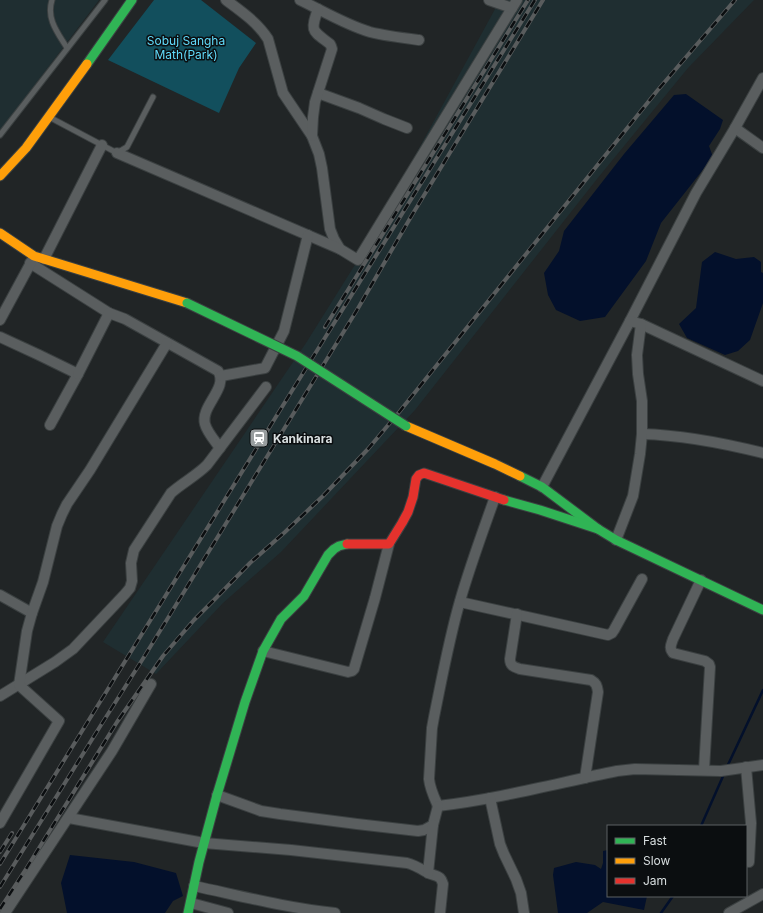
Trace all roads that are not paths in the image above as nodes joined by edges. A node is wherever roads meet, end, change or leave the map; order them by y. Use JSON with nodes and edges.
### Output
{"nodes":[{"id":1,"x":52,"y":0,"type":"edge"},
{"id":2,"x":105,"y":0,"type":"edge"},
{"id":3,"x":132,"y":0,"type":"edge"},
{"id":4,"x":226,"y":0,"type":"edge"},
{"id":5,"x":300,"y":0,"type":"edge"},
{"id":6,"x":489,"y":0,"type":"edge"},
{"id":7,"x":515,"y":4,"type":"edge"},
{"id":8,"x":318,"y":9,"type":"junction"},
{"id":9,"x":419,"y":40,"type":"dead end"},
{"id":10,"x":67,"y":48,"type":"junction"},
{"id":11,"x":763,"y":78,"type":"edge"},
{"id":12,"x":318,"y":93,"type":"junction"},
{"id":13,"x":153,"y":96,"type":"dead end"},
{"id":14,"x":49,"y":117,"type":"junction"},
{"id":15,"x":407,"y":128,"type":"dead end"},
{"id":16,"x":735,"y":128,"type":"junction"},
{"id":17,"x":0,"y":135,"type":"edge"},
{"id":18,"x":312,"y":136,"type":"junction"},
{"id":19,"x":102,"y":145,"type":"junction"},
{"id":20,"x":763,"y":148,"type":"edge"},
{"id":21,"x":117,"y":153,"type":"junction"},
{"id":22,"x":0,"y":176,"type":"edge"},
{"id":23,"x":0,"y":233,"type":"edge"},
{"id":24,"x":308,"y":235,"type":"junction"},
{"id":25,"x":340,"y":249,"type":"junction"},
{"id":26,"x":36,"y":260,"type":"junction"},
{"id":27,"x":110,"y":313,"type":"junction"},
{"id":28,"x":0,"y":320,"type":"edge"},
{"id":29,"x":630,"y":321,"type":"junction"},
{"id":30,"x":641,"y":324,"type":"junction"},
{"id":31,"x":0,"y":337,"type":"edge"},
{"id":32,"x":167,"y":343,"type":"junction"},
{"id":33,"x":78,"y":374,"type":"junction"},
{"id":34,"x":221,"y":376,"type":"junction"},
{"id":35,"x":763,"y":381,"type":"edge"},
{"id":36,"x":266,"y":387,"type":"dead end"},
{"id":37,"x":50,"y":425,"type":"dead end"},
{"id":38,"x":642,"y":434,"type":"junction"},
{"id":39,"x":220,"y":448,"type":"junction"},
{"id":40,"x":763,"y":453,"type":"edge"},
{"id":41,"x":542,"y":487,"type":"junction"},
{"id":42,"x":495,"y":497,"type":"junction"},
{"id":43,"x":598,"y":529,"type":"junction"},
{"id":44,"x":616,"y":540,"type":"junction"},
{"id":45,"x":389,"y":544,"type":"junction"},
{"id":46,"x":642,"y":579,"type":"dead end"},
{"id":47,"x":700,"y":580,"type":"junction"},
{"id":48,"x":0,"y":595,"type":"edge"},
{"id":49,"x":460,"y":602,"type":"junction"},
{"id":50,"x":763,"y":610,"type":"edge"},
{"id":51,"x":32,"y":612,"type":"junction"},
{"id":52,"x":517,"y":614,"type":"junction"},
{"id":53,"x":263,"y":651,"type":"junction"},
{"id":54,"x":151,"y":684,"type":"dead end"},
{"id":55,"x":19,"y":685,"type":"junction"},
{"id":56,"x":0,"y":696,"type":"edge"},
{"id":57,"x":763,"y":765,"type":"edge"},
{"id":58,"x":746,"y":767,"type":"junction"},
{"id":59,"x":704,"y":770,"type":"junction"},
{"id":60,"x":585,"y":778,"type":"junction"},
{"id":61,"x":217,"y":795,"type":"junction"},
{"id":62,"x":490,"y":798,"type":"junction"},
{"id":63,"x":438,"y":806,"type":"junction"},
{"id":64,"x":69,"y":818,"type":"junction"},
{"id":65,"x":0,"y":823,"type":"edge"},
{"id":66,"x":433,"y":825,"type":"junction"},
{"id":67,"x":204,"y":843,"type":"junction"},
{"id":68,"x":749,"y":862,"type":"dead end"},
{"id":69,"x":428,"y":873,"type":"junction"},
{"id":70,"x":194,"y":886,"type":"junction"},
{"id":71,"x":763,"y":894,"type":"edge"},
{"id":72,"x":190,"y":908,"type":"edge"},
{"id":73,"x":5,"y":913,"type":"edge"},
{"id":74,"x":228,"y":913,"type":"edge"},
{"id":75,"x":335,"y":913,"type":"edge"},
{"id":76,"x":440,"y":913,"type":"edge"},
{"id":77,"x":524,"y":913,"type":"edge"},
{"id":78,"x":729,"y":913,"type":"edge"}],
"edges":[{"from":1,"to":10,"type":"lane"},
{"from":2,"to":10,"type":"lane"},
{"from":3,"to":14,"type":"main road"},
{"from":4,"to":18,"type":"street"},
{"from":5,"to":8,"type":"street"},
{"from":6,"to":7,"type":"street"},
{"from":7,"to":25,"type":"street"},
{"from":8,"to":9,"type":"street"},
{"from":8,"to":12,"type":"street"},
{"from":10,"to":17,"type":"lane"},
{"from":11,"to":16,"type":"street"},
{"from":12,"to":15,"type":"street"},
{"from":12,"to":18,"type":"street"},
{"from":13,"to":21,"type":"lane"},
{"from":14,"to":19,"type":"lane"},
{"from":14,"to":22,"type":"main road"},
{"from":16,"to":20,"type":"street"},
{"from":16,"to":29,"type":"street"},
{"from":18,"to":25,"type":"street"},
{"from":19,"to":21,"type":"lane"},
{"from":19,"to":26,"type":"street"},
{"from":21,"to":24,"type":"street"},
{"from":23,"to":26,"type":"main road"},
{"from":24,"to":25,"type":"street"},
{"from":24,"to":34,"type":"street"},
{"from":26,"to":27,"type":"street"},
{"from":26,"to":28,"type":"street"},
{"from":26,"to":41,"type":"main road","bridge":true},
{"from":27,"to":32,"type":"street"},
{"from":27,"to":33,"type":"street"},
{"from":29,"to":30,"type":"street"},
{"from":29,"to":41,"type":"street"},
{"from":30,"to":35,"type":"street"},
{"from":30,"to":38,"type":"street"},
{"from":31,"to":33,"type":"street"},
{"from":32,"to":34,"type":"street"},
{"from":32,"to":51,"type":"street"},
{"from":33,"to":37,"type":"street"},
{"from":34,"to":39,"type":"street"},
{"from":36,"to":39,"type":"street"},
{"from":38,"to":40,"type":"street"},
{"from":38,"to":44,"type":"street"},
{"from":39,"to":55,"type":"street"},
{"from":41,"to":43,"type":"main road"},
{"from":42,"to":43,"type":"main road"},
{"from":42,"to":45,"type":"main road"},
{"from":42,"to":49,"type":"street"},
{"from":43,"to":44,"type":"main road"},
{"from":44,"to":47,"type":"main road"},
{"from":45,"to":53,"type":"main road"},
{"from":45,"to":53,"type":"street"},
{"from":46,"to":52,"type":"street"},
{"from":47,"to":50,"type":"main road"},
{"from":47,"to":59,"type":"street"},
{"from":48,"to":51,"type":"street"},
{"from":49,"to":52,"type":"street"},
{"from":49,"to":63,"type":"street"},
{"from":51,"to":55,"type":"street"},
{"from":52,"to":60,"type":"street"},
{"from":53,"to":61,"type":"main road"},
{"from":54,"to":64,"type":"street"},
{"from":55,"to":56,"type":"street"},
{"from":55,"to":65,"type":"street"},
{"from":57,"to":58,"type":"street"},
{"from":58,"to":59,"type":"street"},
{"from":58,"to":68,"type":"street"},
{"from":59,"to":60,"type":"street"},
{"from":60,"to":62,"type":"street"},
{"from":61,"to":66,"type":"street"},
{"from":61,"to":67,"type":"main road"},
{"from":62,"to":63,"type":"street"},
{"from":62,"to":77,"type":"street"},
{"from":63,"to":66,"type":"street"},
{"from":64,"to":67,"type":"street"},
{"from":64,"to":73,"type":"street"},
{"from":66,"to":69,"type":"street"},
{"from":67,"to":69,"type":"street"},
{"from":67,"to":70,"type":"main road"},
{"from":69,"to":76,"type":"street"},
{"from":70,"to":72,"type":"main road"},
{"from":70,"to":75,"type":"street"},
{"from":71,"to":78,"type":"street"},
{"from":72,"to":74,"type":"street"}]}
